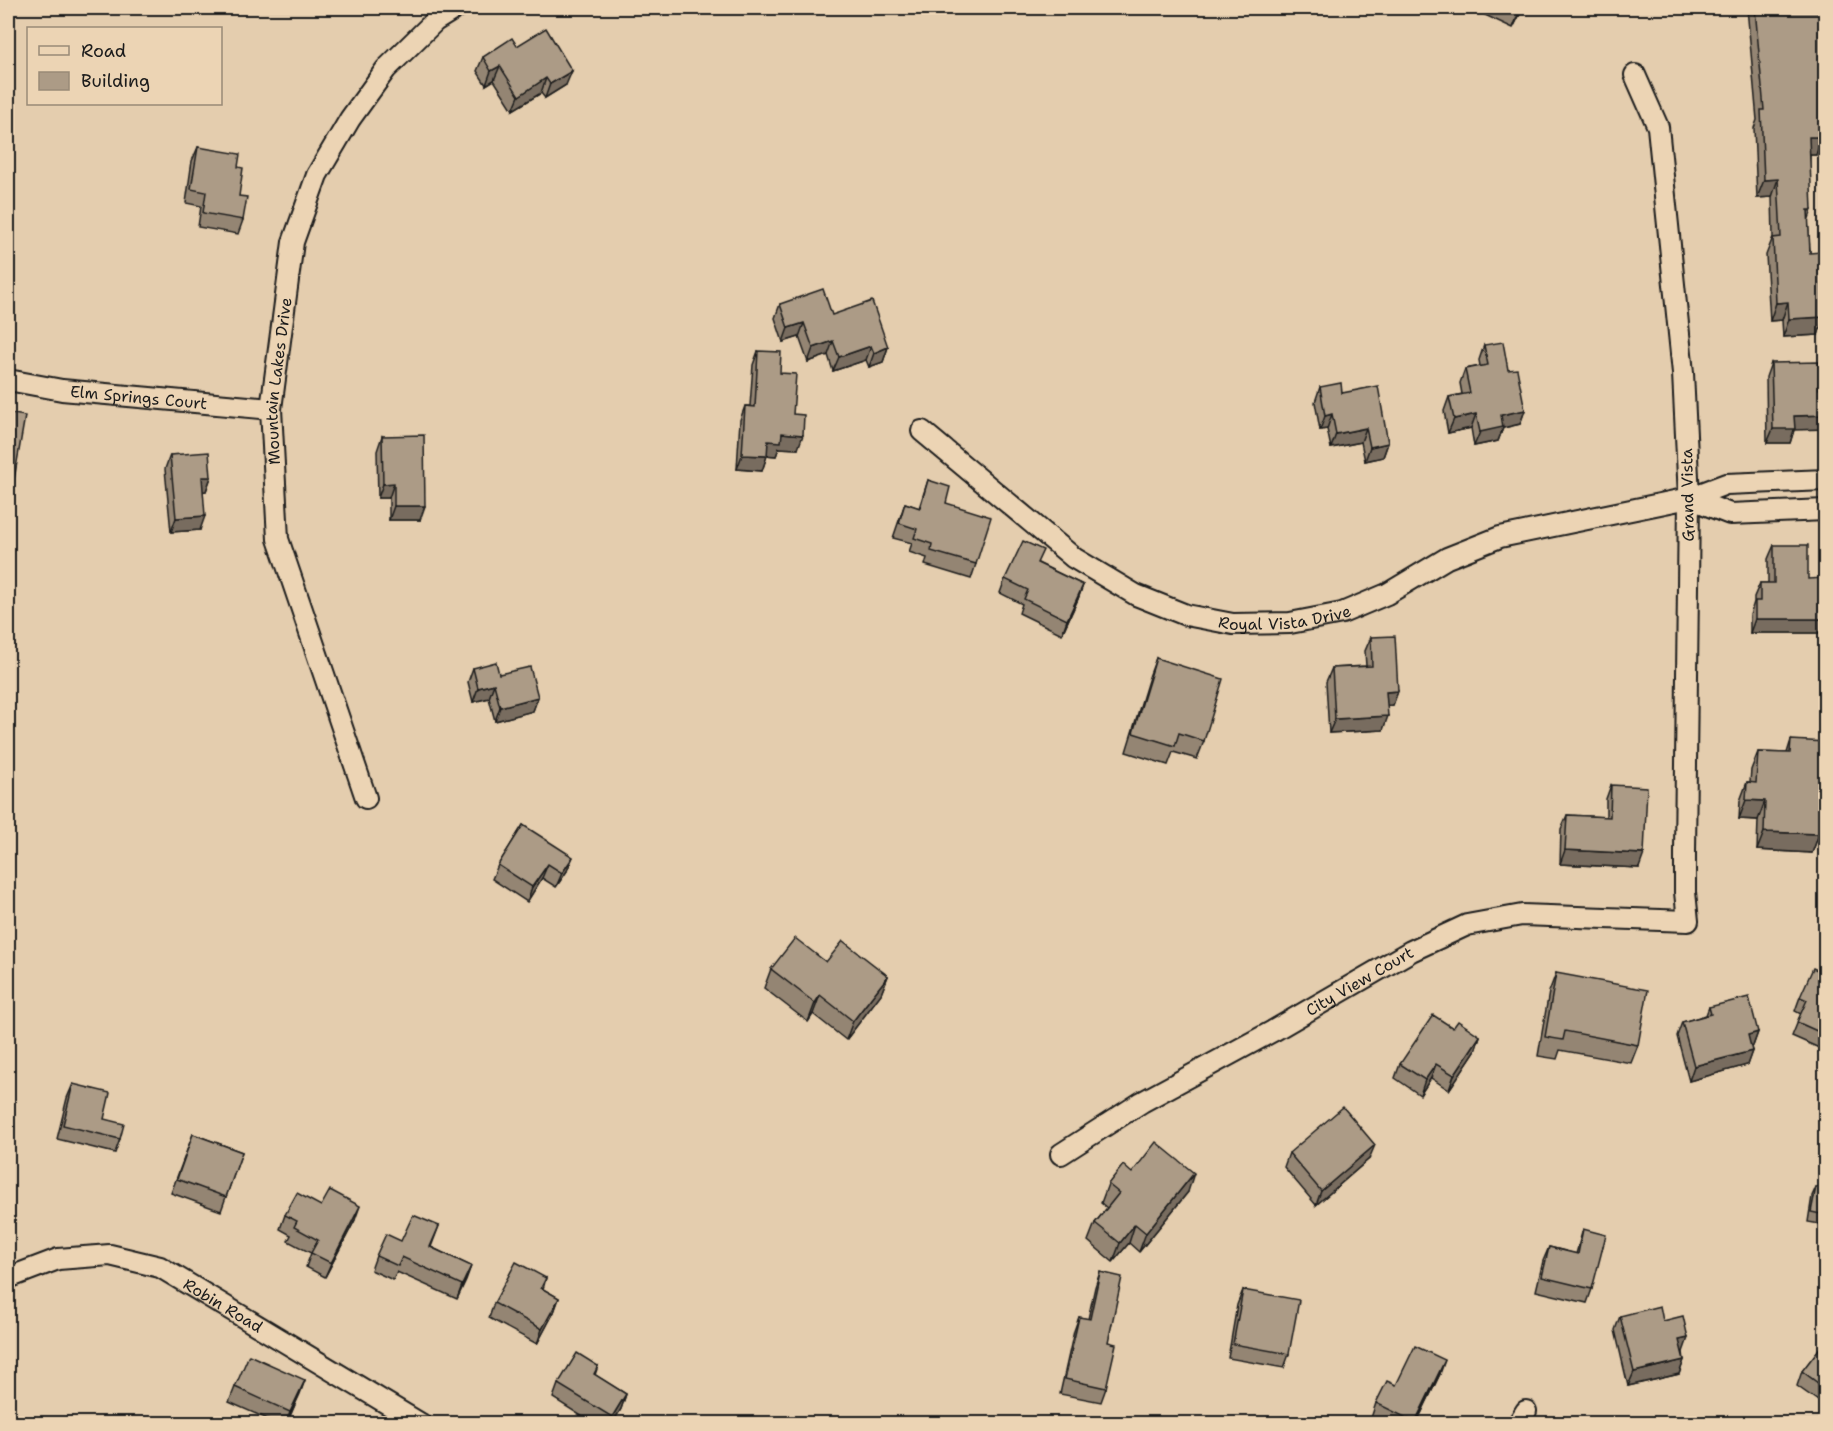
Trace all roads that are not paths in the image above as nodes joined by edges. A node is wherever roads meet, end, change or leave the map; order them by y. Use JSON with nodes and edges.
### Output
{"nodes":[{"id":1,"x":456,"y":8,"type":"edge"},
{"id":2,"x":1635,"y":75,"type":"dead end"},
{"id":3,"x":8,"y":380,"type":"edge"},
{"id":4,"x":271,"y":408,"type":"junction"},
{"id":5,"x":922,"y":431,"type":"dead end"},
{"id":6,"x":1826,"y":480,"type":"edge"},
{"id":7,"x":1689,"y":498,"type":"junction"},
{"id":8,"x":1826,"y":510,"type":"edge"},
{"id":9,"x":366,"y":798,"type":"dead end"},
{"id":10,"x":1688,"y":921,"type":"joint"},
{"id":11,"x":1061,"y":1154,"type":"dead end"},
{"id":12,"x":8,"y":1278,"type":"edge"},
{"id":13,"x":422,"y":1424,"type":"edge"}],
"edges":[{"from":1,"to":4,"type":"street","name":"Mountain Lakes Drive"},
{"from":2,"to":7,"type":"street","name":"Grand Vista"},
{"from":3,"to":4,"type":"street","name":"Elm Springs Court"},
{"from":4,"to":9,"type":"street","name":"Mountain Lakes Drive"},
{"from":5,"to":7,"type":"street","name":"Royal Vista Drive"},
{"from":6,"to":7,"type":"street","name":"Royal Vista Drive"},
{"from":7,"to":8,"type":"street"},
{"from":7,"to":10,"type":"street","name":"Grand Vista"},
{"from":10,"to":11,"type":"street","name":"City View Court"},
{"from":12,"to":13,"type":"street","name":"Robin Road"}]}
